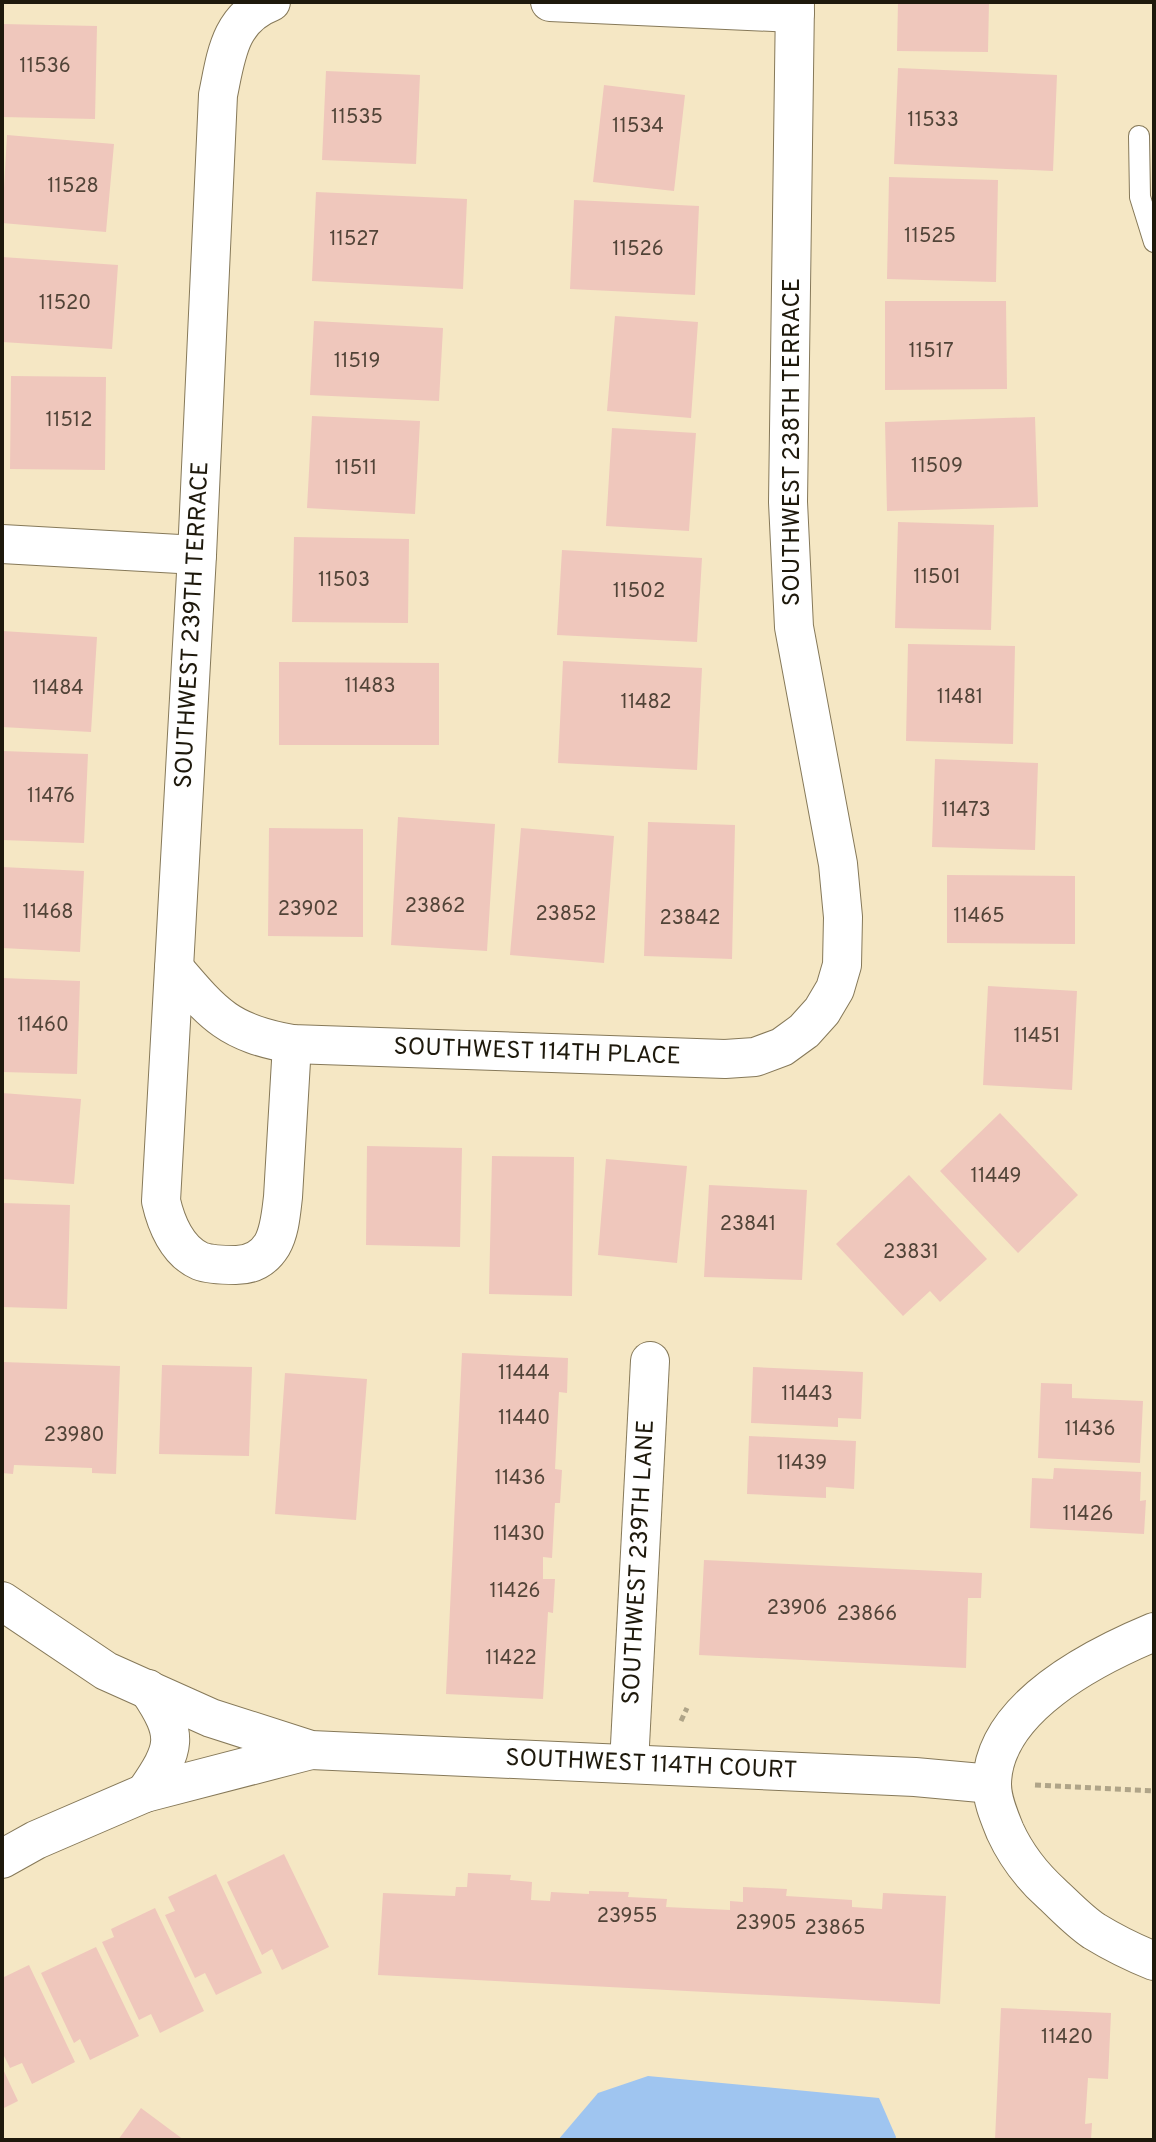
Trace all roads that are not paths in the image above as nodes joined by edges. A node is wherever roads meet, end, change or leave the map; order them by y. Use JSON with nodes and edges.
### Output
{"nodes":[{"id":1,"x":550,"y":2,"type":"edge"},
{"id":2,"x":266,"y":4,"type":"edge"},
{"id":3,"x":795,"y":7,"type":"edge"},
{"id":4,"x":1139,"y":136,"type":"dead end"},
{"id":5,"x":1154,"y":242,"type":"edge"},
{"id":6,"x":2,"y":544,"type":"edge"},
{"id":7,"x":197,"y":555,"type":"junction"},
{"id":8,"x":174,"y":968,"type":"junction"},
{"id":9,"x":292,"y":1044,"type":"junction"},
{"id":10,"x":782,"y":1047,"type":"joint"},
{"id":11,"x":650,"y":1361,"type":"dead end"},
{"id":12,"x":2,"y":1601,"type":"edge"},
{"id":13,"x":1154,"y":1632,"type":"edge"},
{"id":14,"x":148,"y":1689,"type":"junction"},
{"id":15,"x":311,"y":1750,"type":"junction"},
{"id":16,"x":629,"y":1764,"type":"junction"},
{"id":17,"x":1010,"y":1784,"type":"junction"},
{"id":18,"x":145,"y":1793,"type":"junction"},
{"id":19,"x":2,"y":1859,"type":"edge"},
{"id":20,"x":1154,"y":1961,"type":"edge"}],
"edges":[{"from":1,"to":3,"type":"street"},
{"from":2,"to":7,"type":"street","name":"SOUTHWEST 239TH TERRACE"},
{"from":3,"to":10,"type":"street","name":"SOUTHWEST 238TH TERRACE"},
{"from":4,"to":5,"type":"lane"},
{"from":6,"to":7,"type":"street"},
{"from":7,"to":8,"type":"street","name":"SOUTHWEST 239TH TERRACE"},
{"from":8,"to":9,"type":"street","name":"SOUTHWEST 114TH PLACE"},
{"from":8,"to":9,"type":"street","name":"SOUTHWEST 239TH TERRACE"},
{"from":9,"to":10,"type":"street","name":"SOUTHWEST 114TH PLACE"},
{"from":11,"to":16,"type":"street","name":"SOUTHWEST 239TH LANE"},
{"from":12,"to":14,"type":"street","name":"SOUTHWEST 114TH COURT"},
{"from":13,"to":17,"type":"street"},
{"from":14,"to":15,"type":"street","name":"SOUTHWEST 114TH COURT"},
{"from":14,"to":18,"type":"street"},
{"from":15,"to":16,"type":"street","name":"SOUTHWEST 114TH COURT"},
{"from":15,"to":18,"type":"street","name":"SOUTHWEST 114TH COURT"},
{"from":16,"to":17,"type":"street","name":"SOUTHWEST 114TH COURT"},
{"from":17,"to":20,"type":"street"},
{"from":18,"to":19,"type":"street","name":"SOUTHWEST 114TH COURT"}]}
